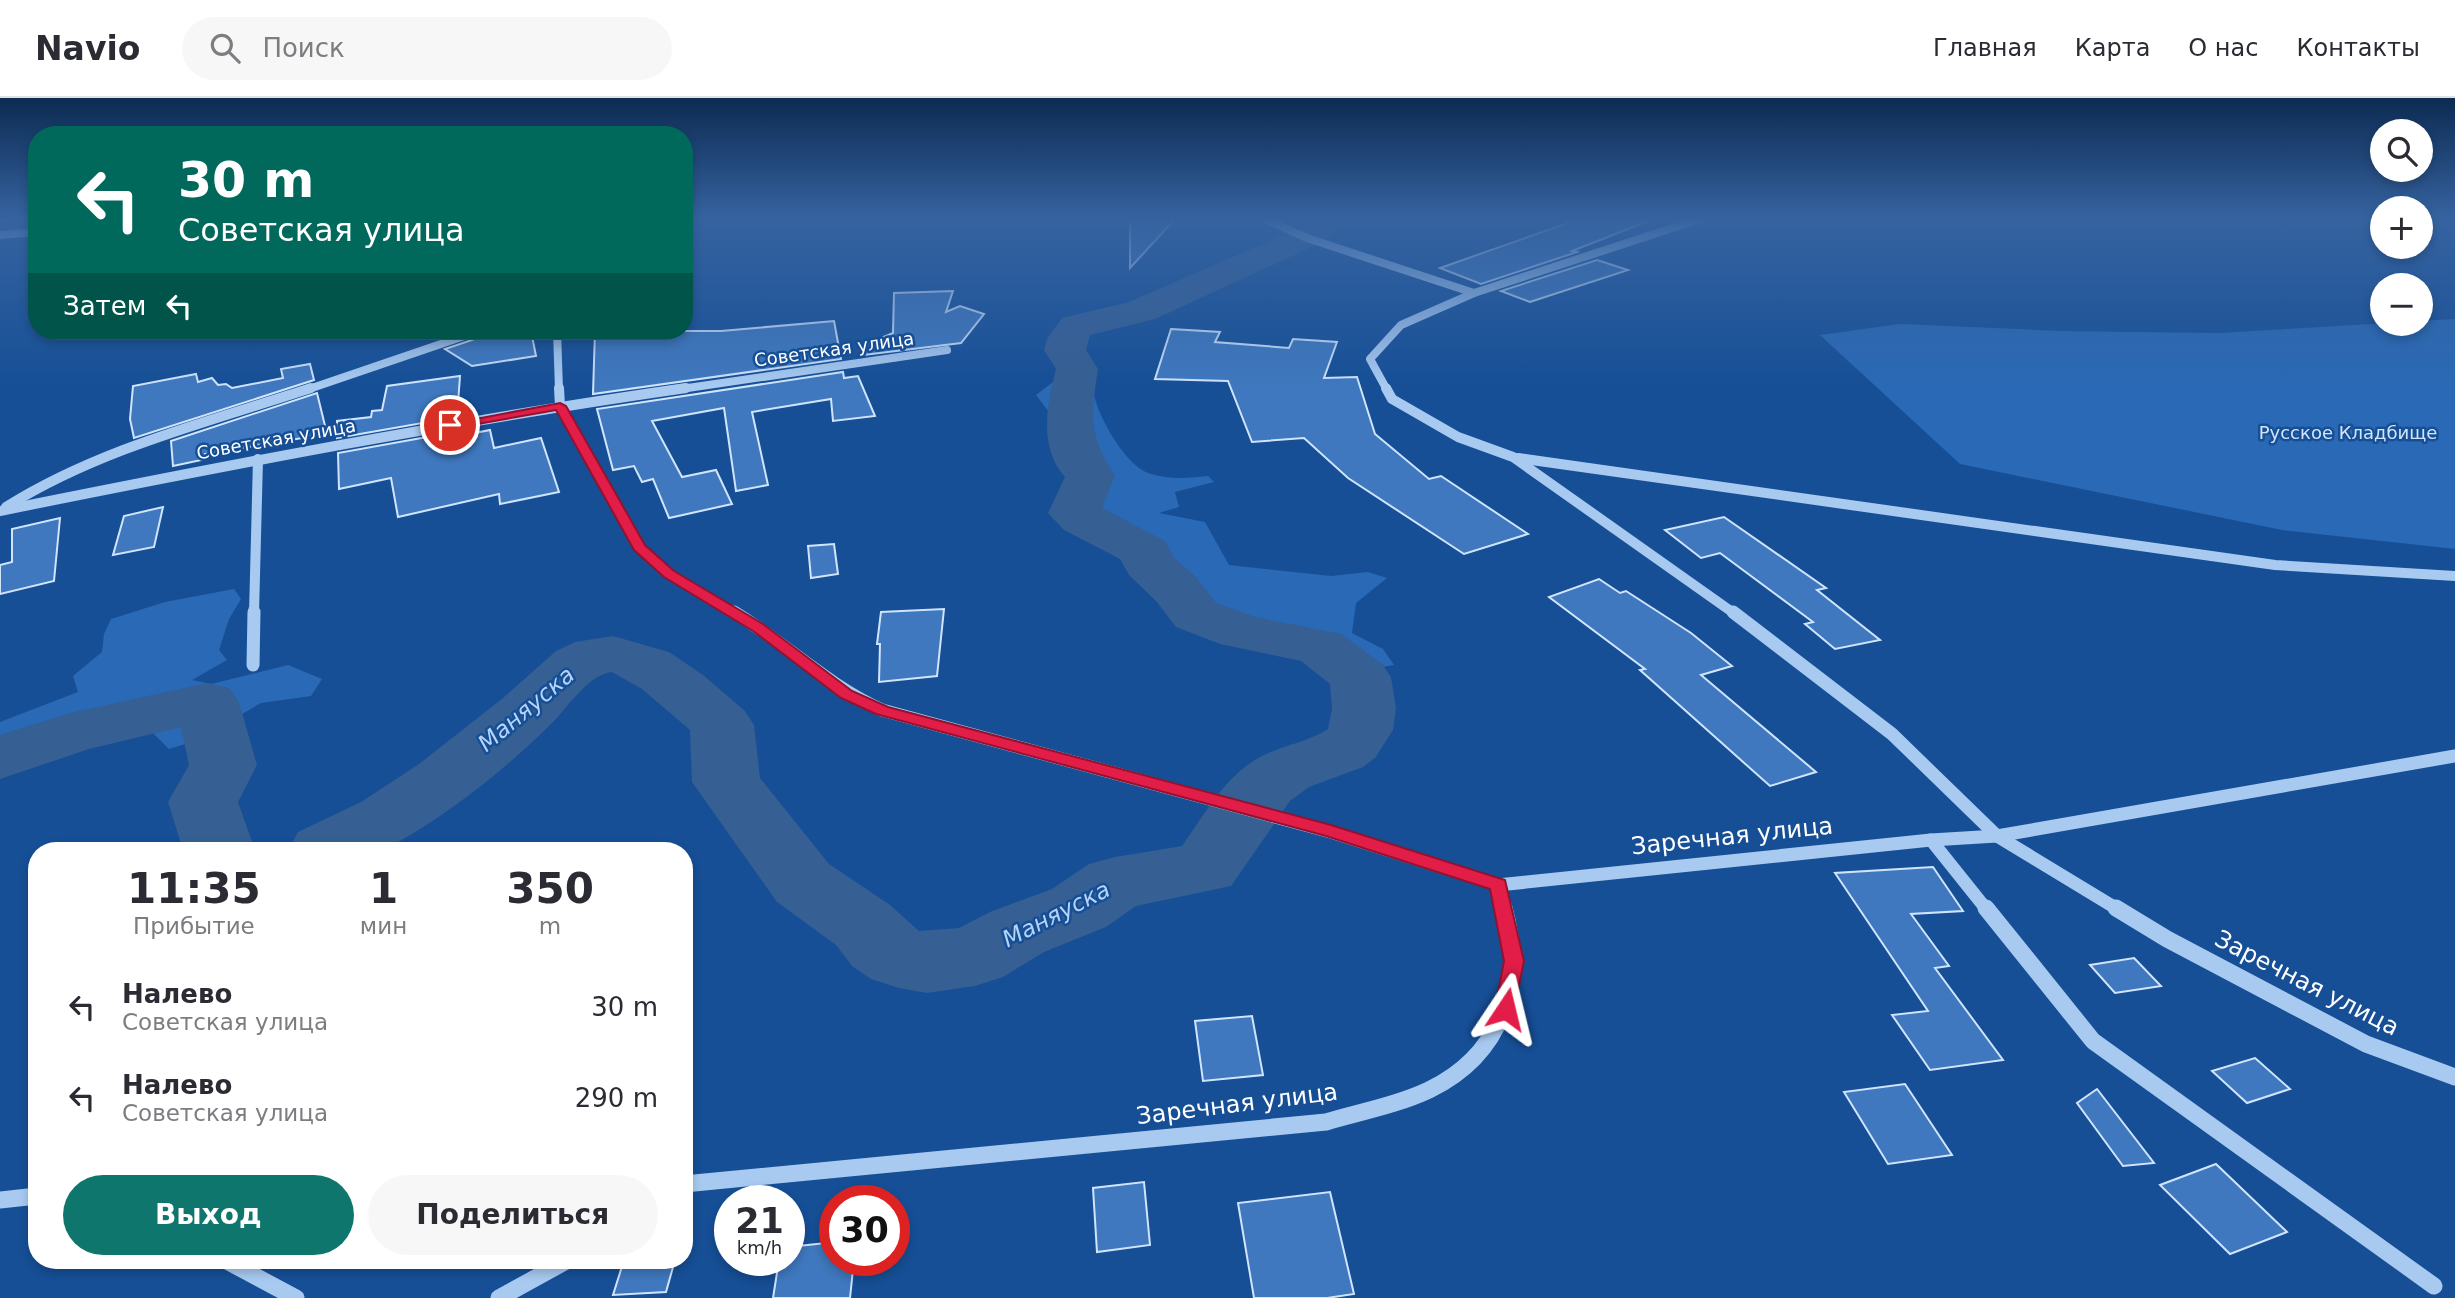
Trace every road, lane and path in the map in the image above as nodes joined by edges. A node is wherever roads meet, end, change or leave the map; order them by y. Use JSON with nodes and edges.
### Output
{"nodes":[{"id":1,"x":1416,"y":274,"type":"edge"},
{"id":2,"x":1532,"y":274,"type":"edge"},
{"id":3,"x":1474,"y":293,"type":"junction"},
{"id":4,"x":452,"y":340,"type":"edge"},
{"id":5,"x":557,"y":340,"type":"edge"},
{"id":6,"x":947,"y":350,"type":"dead end"},
{"id":7,"x":560,"y":406,"type":"junction"},
{"id":8,"x":1513,"y":457,"type":"junction"},
{"id":9,"x":258,"y":458,"type":"junction"},
{"id":10,"x":0,"y":511,"type":"edge"},
{"id":11,"x":2455,"y":576,"type":"edge"},
{"id":12,"x":253,"y":665,"type":"dead end"},
{"id":13,"x":2455,"y":756,"type":"edge"},
{"id":14,"x":1997,"y":836,"type":"junction"},
{"id":15,"x":1931,"y":839,"type":"junction"},
{"id":16,"x":1498,"y":885,"type":"junction"},
{"id":17,"x":2455,"y":1077,"type":"edge"},
{"id":18,"x":693,"y":1183,"type":"edge"},
{"id":19,"x":28,"y":1197,"type":"edge"},
{"id":20,"x":0,"y":1200,"type":"edge"},
{"id":21,"x":242,"y":1269,"type":"edge"},
{"id":22,"x":552,"y":1269,"type":"edge"},
{"id":23,"x":2434,"y":1286,"type":"dead end"},
{"id":24,"x":296,"y":1298,"type":"edge"},
{"id":25,"x":499,"y":1298,"type":"edge"}],
"edges":[{"from":1,"to":3,"type":"street"},
{"from":2,"to":3,"type":"street","name":"Заречная улица"},
{"from":3,"to":8,"type":"street","name":"Заречная улица"},
{"from":4,"to":10,"type":"street"},
{"from":5,"to":7,"type":"street"},
{"from":6,"to":7,"type":"street","name":"Советская улица"},
{"from":7,"to":9,"type":"street","name":"Советская улица"},
{"from":7,"to":16,"type":"street"},
{"from":8,"to":11,"type":"street"},
{"from":8,"to":14,"type":"street","name":"Заречная улица"},
{"from":9,"to":10,"type":"street","name":"Советская улица"},
{"from":9,"to":12,"type":"street"},
{"from":13,"to":14,"type":"street"},
{"from":14,"to":15,"type":"street","name":"Заречная улица"},
{"from":14,"to":17,"type":"street","name":"Заречная улица"},
{"from":15,"to":16,"type":"street","name":"Заречная улица"},
{"from":15,"to":23,"type":"street"},
{"from":16,"to":18,"type":"street","name":"Заречная улица"},
{"from":19,"to":20,"type":"street"},
{"from":21,"to":24,"type":"street"},
{"from":22,"to":25,"type":"street"}]}
